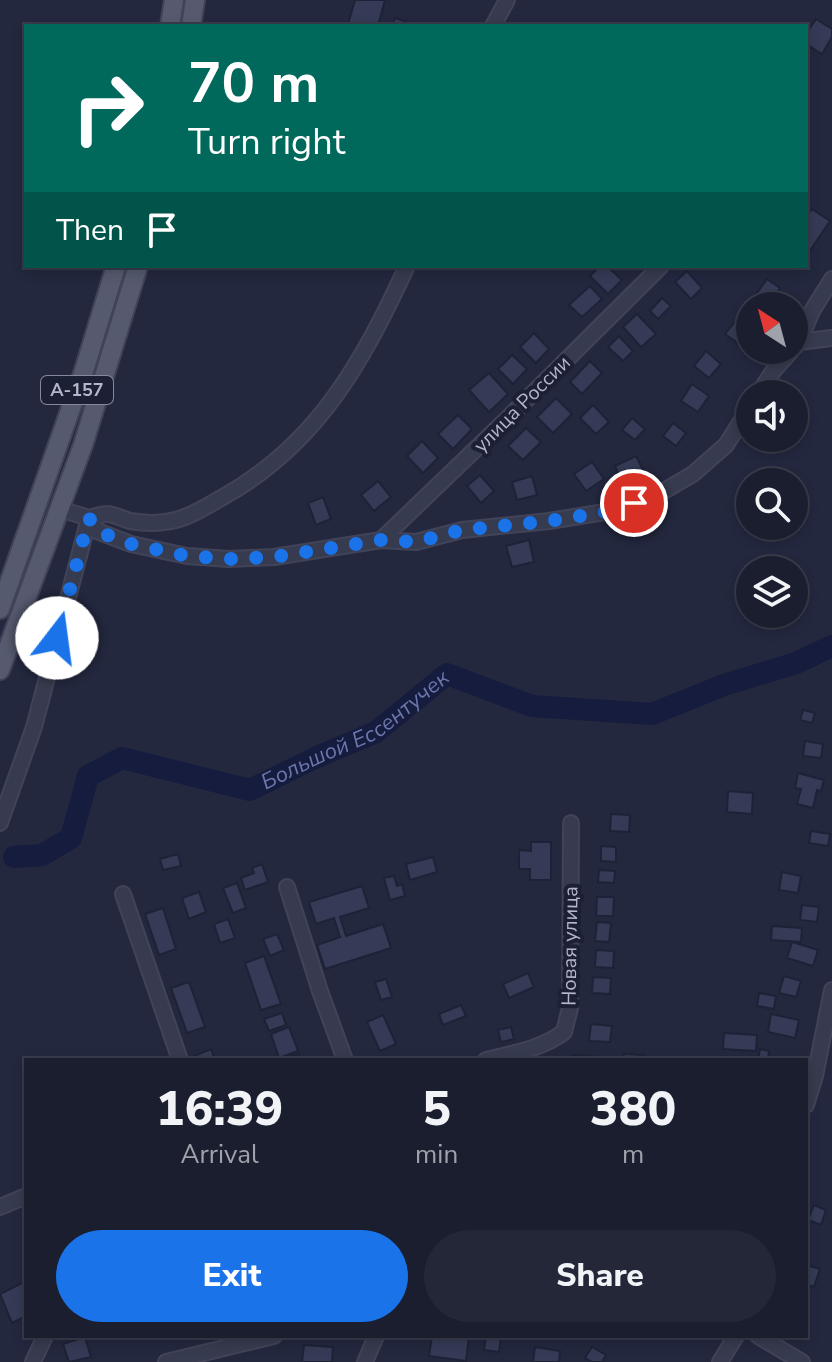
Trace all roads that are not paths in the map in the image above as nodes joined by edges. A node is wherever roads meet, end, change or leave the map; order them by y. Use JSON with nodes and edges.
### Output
{"nodes":[{"id":1,"x":174,"y":0,"type":"edge"},
{"id":2,"x":195,"y":0,"type":"edge"},
{"id":3,"x":507,"y":0,"type":"edge"},
{"id":4,"x":170,"y":24,"type":"edge"},
{"id":5,"x":191,"y":24,"type":"edge"},
{"id":6,"x":494,"y":24,"type":"edge"},
{"id":7,"x":115,"y":268,"type":"edge"},
{"id":8,"x":137,"y":268,"type":"edge"},
{"id":9,"x":406,"y":268,"type":"edge"},
{"id":10,"x":659,"y":268,"type":"edge"},
{"id":11,"x":832,"y":279,"type":"edge"},
{"id":12,"x":808,"y":319,"type":"edge"},
{"id":13,"x":832,"y":338,"type":"edge"},
{"id":14,"x":808,"y":344,"type":"edge"},
{"id":15,"x":779,"y":364,"type":"edge"},
{"id":16,"x":767,"y":380,"type":"edge"},
{"id":17,"x":736,"y":429,"type":"edge"},
{"id":18,"x":60,"y":509,"type":"junction"},
{"id":19,"x":89,"y":518,"type":"junction"},
{"id":20,"x":381,"y":540,"type":"junction"},
{"id":21,"x":0,"y":609,"type":"edge"},
{"id":22,"x":0,"y":670,"type":"edge"},
{"id":23,"x":0,"y":823,"type":"edge"},
{"id":24,"x":571,"y":823,"type":"dead end"},
{"id":25,"x":287,"y":887,"type":"dead end"},
{"id":26,"x":123,"y":894,"type":"dead end"},
{"id":27,"x":832,"y":990,"type":"edge"},
{"id":28,"x":179,"y":1058,"type":"edge"},
{"id":29,"x":344,"y":1058,"type":"edge"},
{"id":30,"x":495,"y":1058,"type":"edge"},
{"id":31,"x":808,"y":1099,"type":"edge"},
{"id":32,"x":24,"y":1197,"type":"edge"},
{"id":33,"x":0,"y":1207,"type":"edge"},
{"id":34,"x":44,"y":1338,"type":"edge"},
{"id":35,"x":266,"y":1338,"type":"edge"},
{"id":36,"x":375,"y":1338,"type":"edge"},
{"id":37,"x":735,"y":1338,"type":"edge"},
{"id":38,"x":761,"y":1338,"type":"edge"},
{"id":39,"x":33,"y":1362,"type":"edge"},
{"id":40,"x":166,"y":1362,"type":"edge"},
{"id":41,"x":365,"y":1362,"type":"edge"},
{"id":42,"x":720,"y":1362,"type":"edge"},
{"id":43,"x":802,"y":1362,"type":"edge"}],
"edges":[{"from":1,"to":4,"type":"main road"},
{"from":2,"to":5,"type":"main road"},
{"from":3,"to":6,"type":"street"},
{"from":7,"to":21,"type":"main road","number":"А-157"},
{"from":8,"to":18,"type":"main road","number":"А-157"},
{"from":9,"to":19,"type":"street"},
{"from":10,"to":20,"type":"street","name":"улица России"},
{"from":11,"to":12,"type":"street"},
{"from":13,"to":14,"type":"street"},
{"from":15,"to":16,"type":"street"},
{"from":17,"to":20,"type":"street"},
{"from":18,"to":19,"type":"street"},
{"from":18,"to":22,"type":"main road","number":"А-157"},
{"from":19,"to":20,"type":"street"},
{"from":19,"to":23,"type":"street"},
{"from":24,"to":30,"type":"street","name":"Новая улица"},
{"from":25,"to":29,"type":"street"},
{"from":26,"to":28,"type":"street"},
{"from":27,"to":31,"type":"street"},
{"from":32,"to":33,"type":"street"},
{"from":34,"to":39,"type":"street"},
{"from":35,"to":40,"type":"street"},
{"from":36,"to":41,"type":"street"},
{"from":37,"to":42,"type":"street"},
{"from":38,"to":43,"type":"street"}]}
